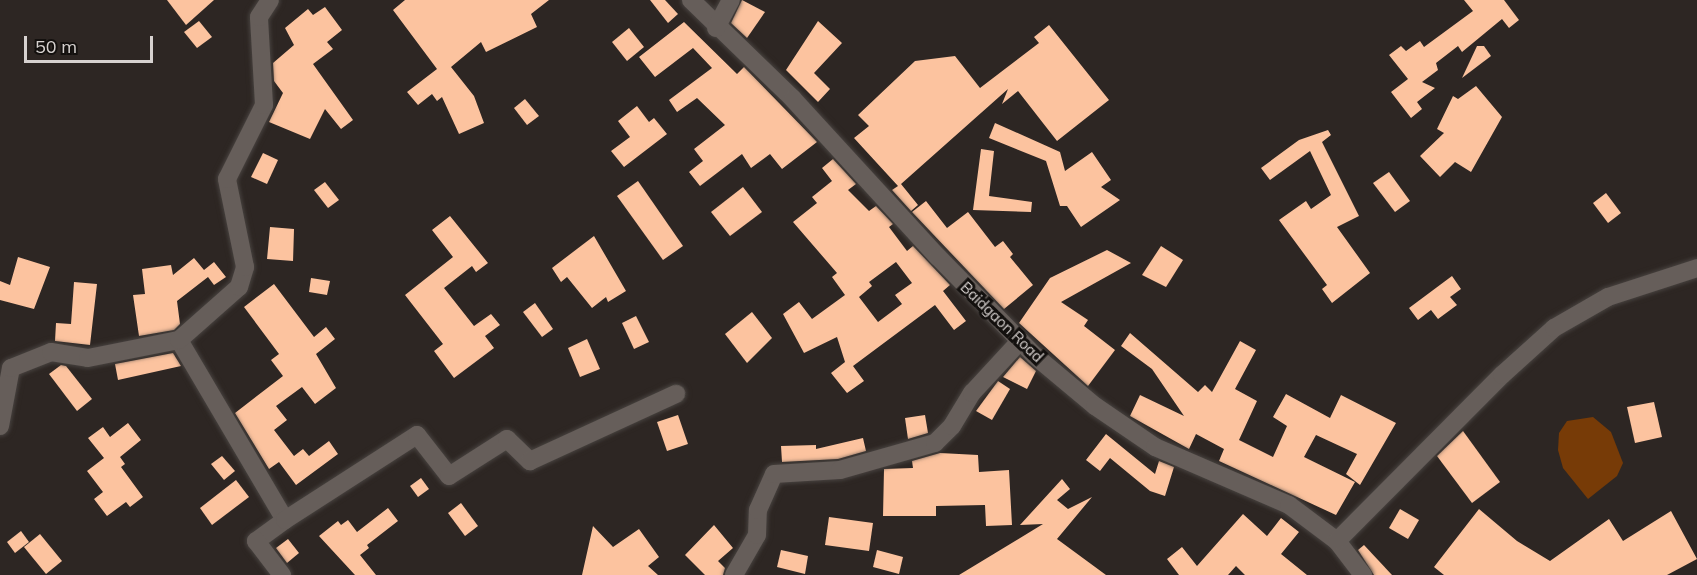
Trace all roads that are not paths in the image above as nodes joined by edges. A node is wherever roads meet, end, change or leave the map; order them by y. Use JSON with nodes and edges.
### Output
{"nodes":[{"id":1,"x":270,"y":0,"type":"edge"},
{"id":2,"x":691,"y":0,"type":"edge"},
{"id":3,"x":731,"y":0,"type":"edge"},
{"id":4,"x":717,"y":27,"type":"junction"},
{"id":5,"x":1697,"y":268,"type":"edge"},
{"id":6,"x":179,"y":340,"type":"junction"},
{"id":7,"x":1020,"y":341,"type":"junction"},
{"id":8,"x":676,"y":394,"type":"dead end"},
{"id":9,"x":0,"y":426,"type":"edge"},
{"id":10,"x":285,"y":519,"type":"junction"},
{"id":11,"x":1337,"y":541,"type":"junction"},
{"id":12,"x":282,"y":575,"type":"edge"},
{"id":13,"x":734,"y":575,"type":"edge"},
{"id":14,"x":1363,"y":575,"type":"edge"}],
"edges":[{"from":1,"to":6,"type":"street"},
{"from":2,"to":4,"type":"street","name":"Baidgaon Road"},
{"from":3,"to":4,"type":"street"},
{"from":4,"to":7,"type":"street","name":"Baidgaon Road"},
{"from":5,"to":11,"type":"street"},
{"from":6,"to":9,"type":"street"},
{"from":6,"to":10,"type":"street"},
{"from":7,"to":11,"type":"street","name":"Baidgaon Road"},
{"from":7,"to":13,"type":"street"},
{"from":8,"to":10,"type":"street"},
{"from":10,"to":12,"type":"street"},
{"from":11,"to":14,"type":"street","name":"Baidgaon Road"}]}
